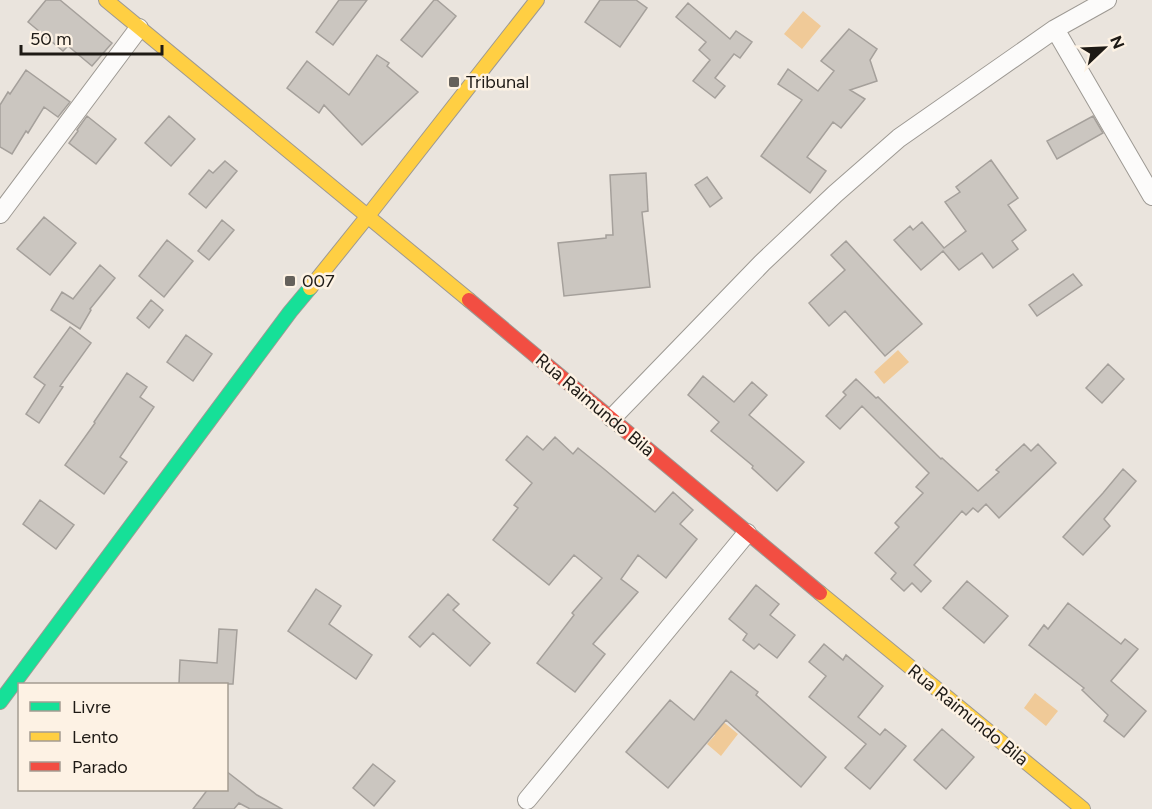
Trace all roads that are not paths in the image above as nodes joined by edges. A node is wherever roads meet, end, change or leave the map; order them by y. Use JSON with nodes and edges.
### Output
{"nodes":[{"id":1,"x":106,"y":0,"type":"edge"},
{"id":2,"x":537,"y":0,"type":"edge"},
{"id":3,"x":1107,"y":0,"type":"edge"},
{"id":4,"x":139,"y":28,"type":"junction"},
{"id":5,"x":1055,"y":29,"type":"junction"},
{"id":6,"x":1152,"y":196,"type":"edge"},
{"id":7,"x":0,"y":214,"type":"edge"},
{"id":8,"x":367,"y":217,"type":"junction"},
{"id":9,"x":612,"y":418,"type":"junction"},
{"id":10,"x":747,"y":533,"type":"junction"},
{"id":11,"x":0,"y":702,"type":"edge"},
{"id":12,"x":527,"y":800,"type":"dead end"},
{"id":13,"x":1083,"y":809,"type":"edge"}],
"edges":[{"from":1,"to":4,"type":"street","name":"Rua Raimundo Bila"},
{"from":2,"to":8,"type":"street"},
{"from":3,"to":5,"type":"street"},
{"from":4,"to":7,"type":"street"},
{"from":4,"to":8,"type":"street","name":"Rua Raimundo Bila"},
{"from":5,"to":6,"type":"street"},
{"from":5,"to":9,"type":"street"},
{"from":8,"to":9,"type":"street","name":"Rua Raimundo Bila"},
{"from":8,"to":11,"type":"street"},
{"from":9,"to":10,"type":"street","name":"Rua Raimundo Bila"},
{"from":10,"to":12,"type":"street"},
{"from":10,"to":13,"type":"street","name":"Rua Raimundo Bila"}]}
